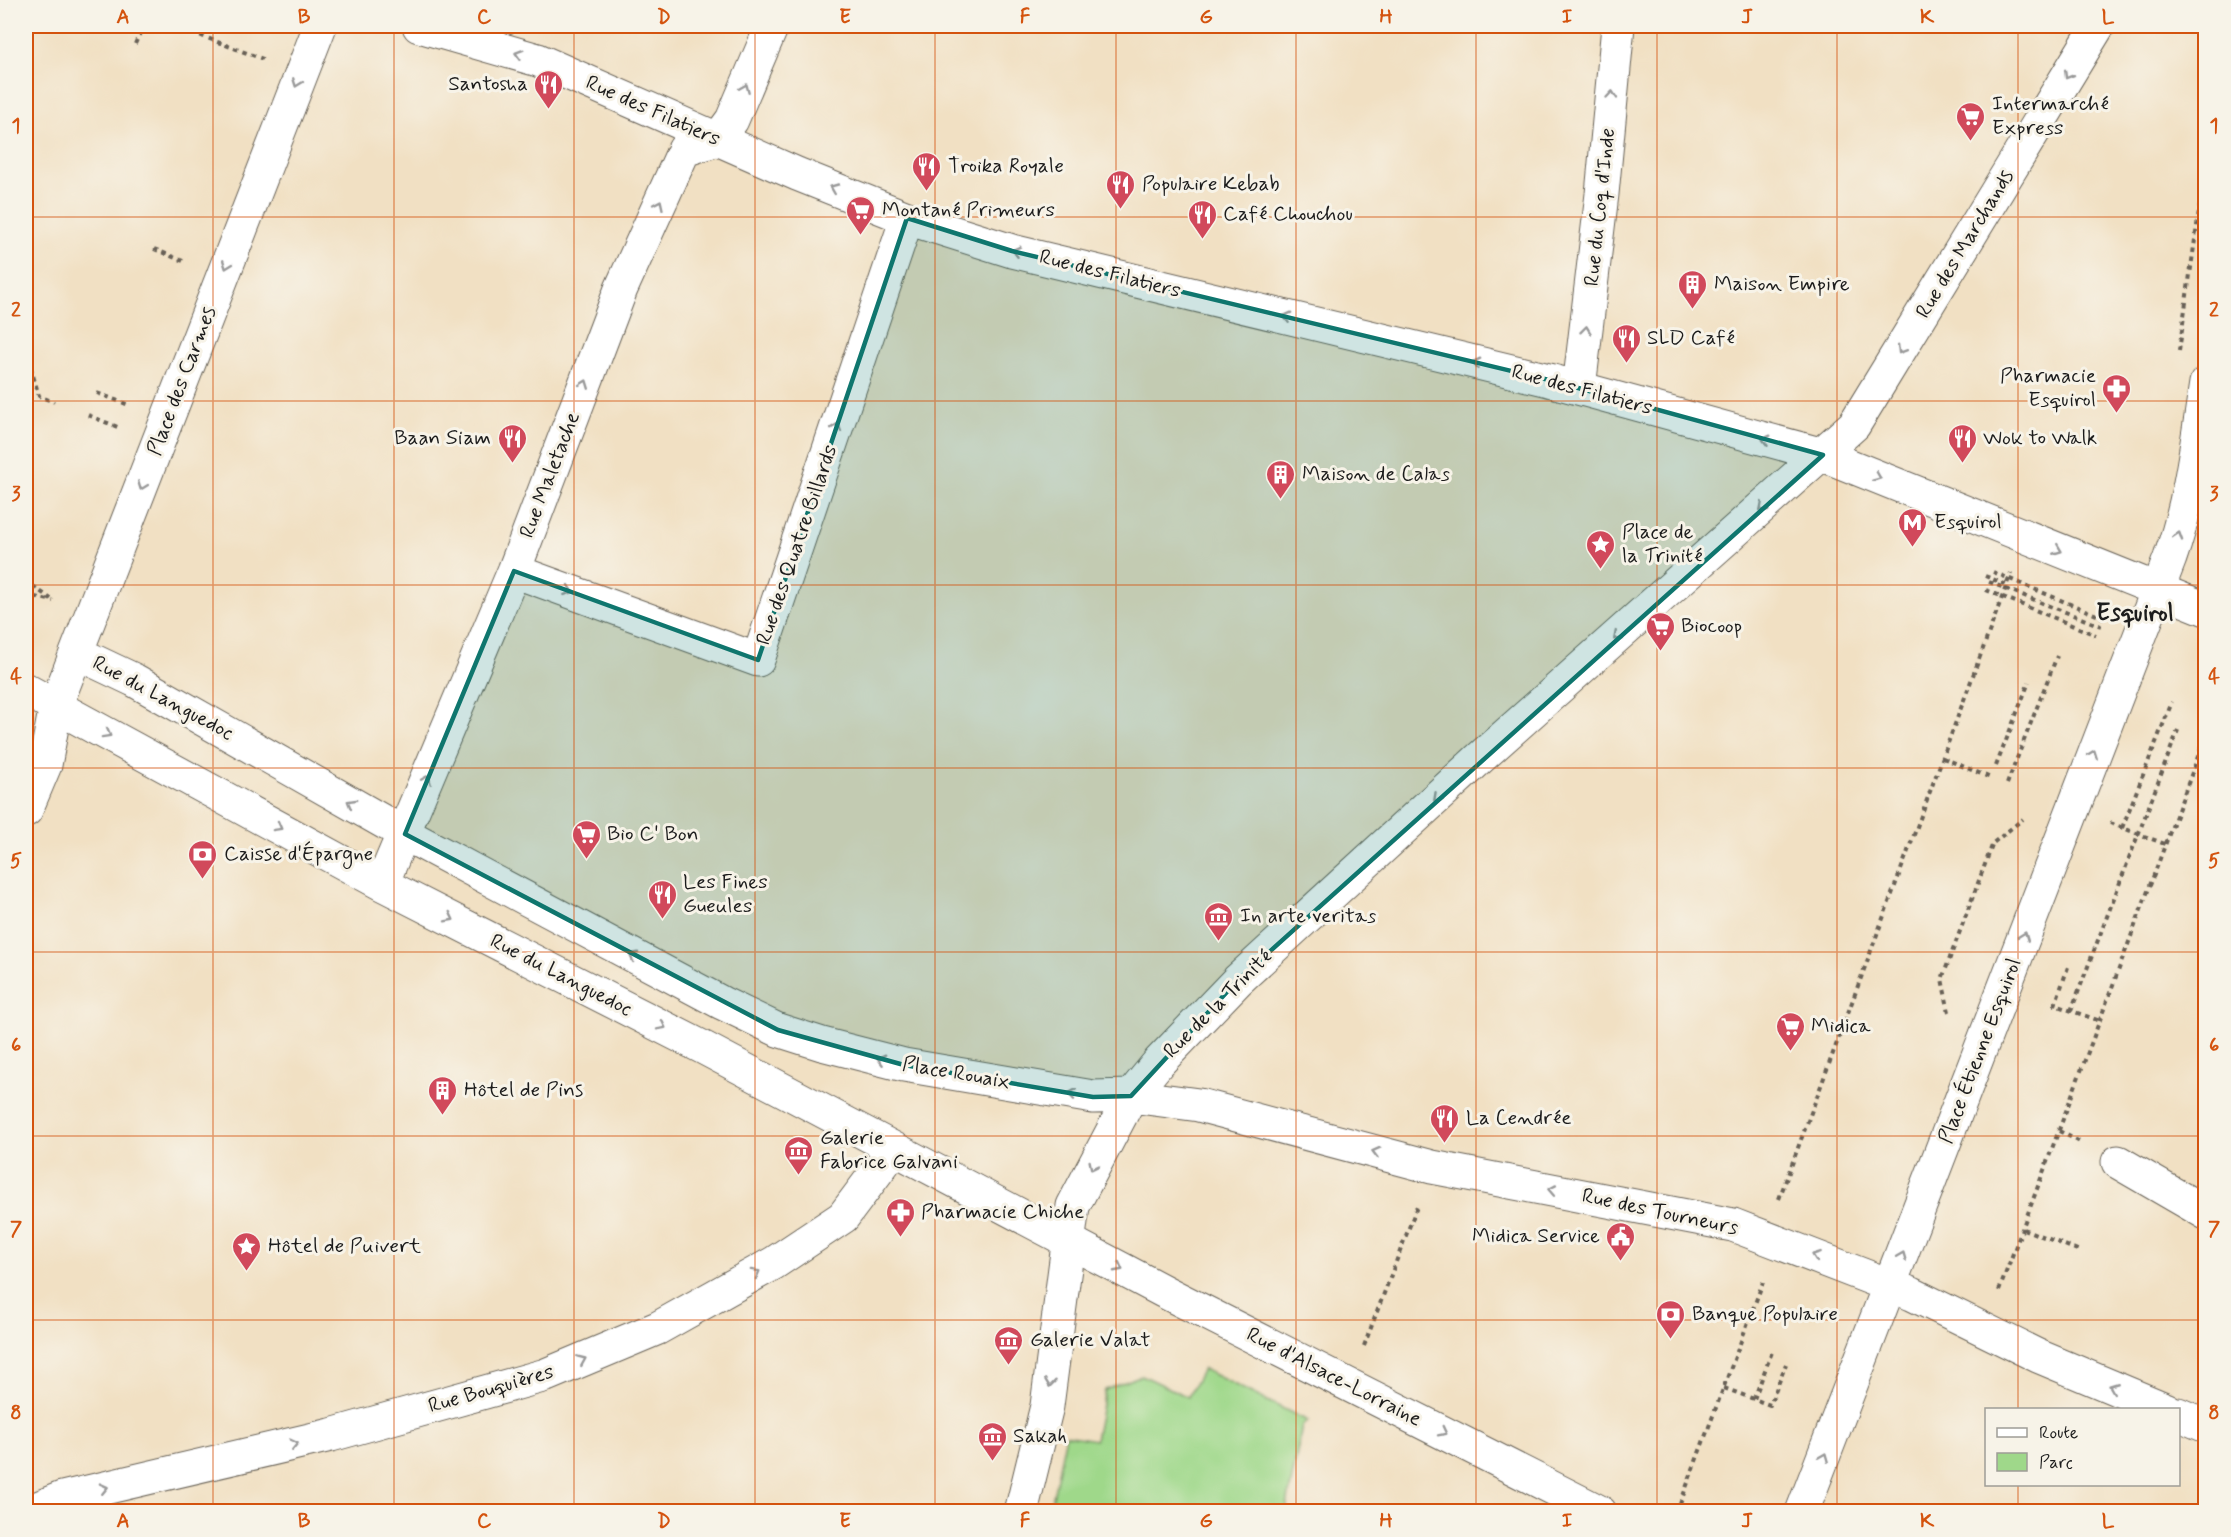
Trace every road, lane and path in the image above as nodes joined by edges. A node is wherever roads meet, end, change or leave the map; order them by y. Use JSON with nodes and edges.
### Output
{"nodes":[{"id":1,"x":143,"y":26,"type":"edge"},
{"id":2,"x":175,"y":26,"type":"edge"},
{"id":3,"x":319,"y":26,"type":"edge"},
{"id":4,"x":420,"y":26,"type":"edge"},
{"id":5,"x":772,"y":26,"type":"edge"},
{"id":6,"x":1618,"y":26,"type":"edge"},
{"id":7,"x":2098,"y":26,"type":"edge"},
{"id":8,"x":135,"y":44,"type":"dead end"},
{"id":9,"x":266,"y":60,"type":"dead end"},
{"id":10,"x":718,"y":139,"type":"junction"},
{"id":11,"x":908,"y":218,"type":"junction"},
{"id":12,"x":154,"y":249,"type":"dead end"},
{"id":13,"x":187,"y":262,"type":"dead end"},
{"id":14,"x":26,"y":360,"type":"edge"},
{"id":15,"x":2205,"y":383,"type":"edge"},
{"id":16,"x":1579,"y":388,"type":"junction"},
{"id":17,"x":97,"y":393,"type":"dead end"},
{"id":18,"x":54,"y":402,"type":"dead end"},
{"id":19,"x":129,"y":405,"type":"dead end"},
{"id":20,"x":88,"y":415,"type":"dead end"},
{"id":21,"x":120,"y":428,"type":"dead end"},
{"id":22,"x":1823,"y":455,"type":"junction"},
{"id":23,"x":2025,"y":536,"type":"junction"},
{"id":24,"x":514,"y":571,"type":"junction"},
{"id":25,"x":1993,"y":572,"type":"dead end"},
{"id":26,"x":1985,"y":576,"type":"dead end"},
{"id":27,"x":26,"y":581,"type":"edge"},
{"id":28,"x":1989,"y":582,"type":"dead end"},
{"id":29,"x":2007,"y":585,"type":"junction"},
{"id":30,"x":1986,"y":590,"type":"dead end"},
{"id":31,"x":2158,"y":591,"type":"junction"},
{"id":32,"x":26,"y":595,"type":"edge"},
{"id":33,"x":51,"y":599,"type":"junction"},
{"id":34,"x":59,"y":604,"type":"dead end"},
{"id":35,"x":2205,"y":609,"type":"edge"},
{"id":36,"x":2105,"y":618,"type":"dead end"},
{"id":37,"x":2102,"y":626,"type":"dead end"},
{"id":38,"x":2098,"y":635,"type":"dead end"},
{"id":39,"x":77,"y":653,"type":"junction"},
{"id":40,"x":2057,"y":656,"type":"dead end"},
{"id":41,"x":2029,"y":682,"type":"dead end"},
{"id":42,"x":26,"y":690,"type":"edge"},
{"id":43,"x":2172,"y":702,"type":"dead end"},
{"id":44,"x":56,"y":705,"type":"junction"},
{"id":45,"x":2178,"y":730,"type":"dead end"},
{"id":46,"x":2205,"y":735,"type":"edge"},
{"id":47,"x":1943,"y":758,"type":"junction"},
{"id":48,"x":1996,"y":766,"type":"dead end"},
{"id":49,"x":1991,"y":778,"type":"dead end"},
{"id":50,"x":2007,"y":784,"type":"dead end"},
{"id":51,"x":26,"y":810,"type":"edge"},
{"id":52,"x":2107,"y":822,"type":"dead end"},
{"id":53,"x":2122,"y":828,"type":"junction"},
{"id":54,"x":405,"y":834,"type":"junction"},
{"id":55,"x":2138,"y":834,"type":"junction"},
{"id":56,"x":2166,"y":844,"type":"junction"},
{"id":57,"x":382,"y":884,"type":"junction"},
{"id":58,"x":2068,"y":967,"type":"dead end"},
{"id":59,"x":722,"y":1003,"type":"joint"},
{"id":60,"x":2071,"y":1011,"type":"junction"},
{"id":61,"x":2100,"y":1021,"type":"junction"},
{"id":62,"x":1131,"y":1096,"type":"junction"},
{"id":63,"x":1199,"y":1105,"type":"joint"},
{"id":64,"x":894,"y":1149,"type":"junction"},
{"id":65,"x":2118,"y":1162,"type":"dead end"},
{"id":66,"x":1432,"y":1167,"type":"junction"},
{"id":67,"x":2205,"y":1213,"type":"edge"},
{"id":68,"x":2023,"y":1229,"type":"junction"},
{"id":69,"x":1772,"y":1239,"type":"junction"},
{"id":70,"x":1067,"y":1241,"type":"junction"},
{"id":71,"x":2080,"y":1251,"type":"dead end"},
{"id":72,"x":1890,"y":1285,"type":"junction"},
{"id":73,"x":1985,"y":1330,"type":"junction"},
{"id":74,"x":1772,"y":1352,"type":"dead end"},
{"id":75,"x":1786,"y":1364,"type":"dead end"},
{"id":76,"x":1349,"y":1385,"type":"junction"},
{"id":77,"x":1724,"y":1388,"type":"junction"},
{"id":78,"x":1754,"y":1399,"type":"junction"},
{"id":79,"x":2163,"y":1408,"type":"edge"},
{"id":80,"x":2180,"y":1415,"type":"edge"},
{"id":81,"x":2205,"y":1426,"type":"edge"},
{"id":82,"x":1680,"y":1504,"type":"dead end"},
{"id":83,"x":28,"y":1512,"type":"edge"},
{"id":84,"x":1021,"y":1512,"type":"edge"},
{"id":85,"x":1600,"y":1512,"type":"edge"},
{"id":86,"x":1802,"y":1512,"type":"edge"}],
"edges":[{"from":1,"to":8,"type":"path"},
{"from":2,"to":9,"type":"path"},
{"from":3,"to":39,"type":"street","name":"Place des Carmes","one_way":true},
{"from":10,"to":4,"type":"street","name":"Rue des Filatiers","one_way":true},
{"from":10,"to":5,"type":"street","one_way":true},
{"from":16,"to":6,"type":"street","name":"Rue du Coq d'Inde","one_way":true},
{"from":7,"to":22,"type":"street","name":"Rue des Marchands","one_way":true},
{"from":11,"to":10,"type":"street","name":"Rue des Filatiers","one_way":true},
{"from":24,"to":10,"type":"street","name":"Rue Maletache","one_way":true},
{"from":16,"to":11,"type":"street","name":"Rue des Filatiers","one_way":true},
{"from":24,"to":11,"type":"street","name":"Rue des Quatre Billards","one_way":true},
{"from":12,"to":13,"type":"path"},
{"from":14,"to":18,"type":"path"},
{"from":31,"to":15,"type":"street","name":"Place Étienne Esquirol","one_way":true},
{"from":22,"to":16,"type":"street","name":"Rue des Filatiers","one_way":true},
{"from":17,"to":19,"type":"path"},
{"from":20,"to":21,"type":"path"},
{"from":22,"to":23,"type":"street","name":"Rue des Filatiers","one_way":true},
{"from":22,"to":62,"type":"street","name":"Rue de la Trinité","one_way":true},
{"from":23,"to":29,"type":"path"},
{"from":23,"to":31,"type":"street","name":"Rue des Filatiers","one_way":true},
{"from":54,"to":24,"type":"street","name":"Rue Maletache","one_way":true},
{"from":25,"to":36,"type":"path"},
{"from":26,"to":29,"type":"path"},
{"from":27,"to":33,"type":"path"},
{"from":28,"to":37,"type":"path"},
{"from":29,"to":47,"type":"path"},
{"from":30,"to":38,"type":"path"},
{"from":31,"to":35,"type":"street","name":"Rue des Filatiers"},
{"from":72,"to":31,"type":"street","name":"Place Étienne Esquirol","one_way":true},
{"from":32,"to":33,"type":"path"},
{"from":33,"to":34,"type":"path"},
{"from":39,"to":44,"type":"street","name":"Place des Carmes"},
{"from":54,"to":39,"type":"street","name":"Rue du Languedoc","one_way":true},
{"from":40,"to":50,"type":"path"},
{"from":41,"to":48,"type":"path"},
{"from":42,"to":44,"type":"street"},
{"from":43,"to":53,"type":"path"},
{"from":44,"to":51,"type":"street","name":"Place des Carmes"},
{"from":44,"to":57,"type":"street","name":"Rue du Languedoc","one_way":true},
{"from":45,"to":55,"type":"path"},
{"from":46,"to":56,"type":"path"},
{"from":47,"to":49,"type":"path"},
{"from":47,"to":69,"type":"path"},
{"from":52,"to":53,"type":"path"},
{"from":53,"to":55,"type":"path"},
{"from":54,"to":57,"type":"street","name":"Rue Maletache"},
{"from":59,"to":54,"type":"street","name":"Rue du Languedoc","one_way":true},
{"from":55,"to":56,"type":"path"},
{"from":55,"to":60,"type":"path"},
{"from":56,"to":61,"type":"path"},
{"from":57,"to":64,"type":"street","name":"Rue du Languedoc","one_way":true},
{"from":58,"to":60,"type":"path"},
{"from":62,"to":59,"type":"street","name":"Place Rouaix","one_way":true},
{"from":60,"to":61,"type":"path"},
{"from":61,"to":68,"type":"path"},
{"from":62,"to":63,"type":"street","name":"Place Rouaix"},
{"from":62,"to":70,"type":"street","name":"Rue de la Trinité","one_way":true},
{"from":66,"to":63,"type":"street","name":"Rue des Tourneurs","one_way":true},
{"from":64,"to":70,"type":"street","name":"Rue du Languedoc"},
{"from":83,"to":64,"type":"street","name":"Rue Bouquières","one_way":true},
{"from":65,"to":67,"type":"street"},
{"from":69,"to":66,"type":"street","name":"Rue des Tourneurs","one_way":true},
{"from":66,"to":76,"type":"path"},
{"from":68,"to":71,"type":"path"},
{"from":68,"to":73,"type":"path"},
{"from":72,"to":69,"type":"street","name":"Rue des Tourneurs","one_way":true},
{"from":69,"to":77,"type":"path"},
{"from":70,"to":76,"type":"street","name":"Rue d'Alsace-Lorraine","one_way":true},
{"from":70,"to":84,"type":"street","name":"Rue de la Trinité","one_way":true},
{"from":72,"to":73,"type":"street","name":"Rue des Tourneurs"},
{"from":86,"to":72,"type":"street","name":"Place Étienne Esquirol","one_way":true},
{"from":79,"to":73,"type":"street","name":"Rue des Tourneurs","one_way":true},
{"from":74,"to":78,"type":"path"},
{"from":75,"to":78,"type":"path"},
{"from":76,"to":85,"type":"street","name":"Rue d'Alsace-Lorraine","one_way":true},
{"from":77,"to":78,"type":"path"},
{"from":77,"to":82,"type":"path"},
{"from":80,"to":81,"type":"street"}]}
